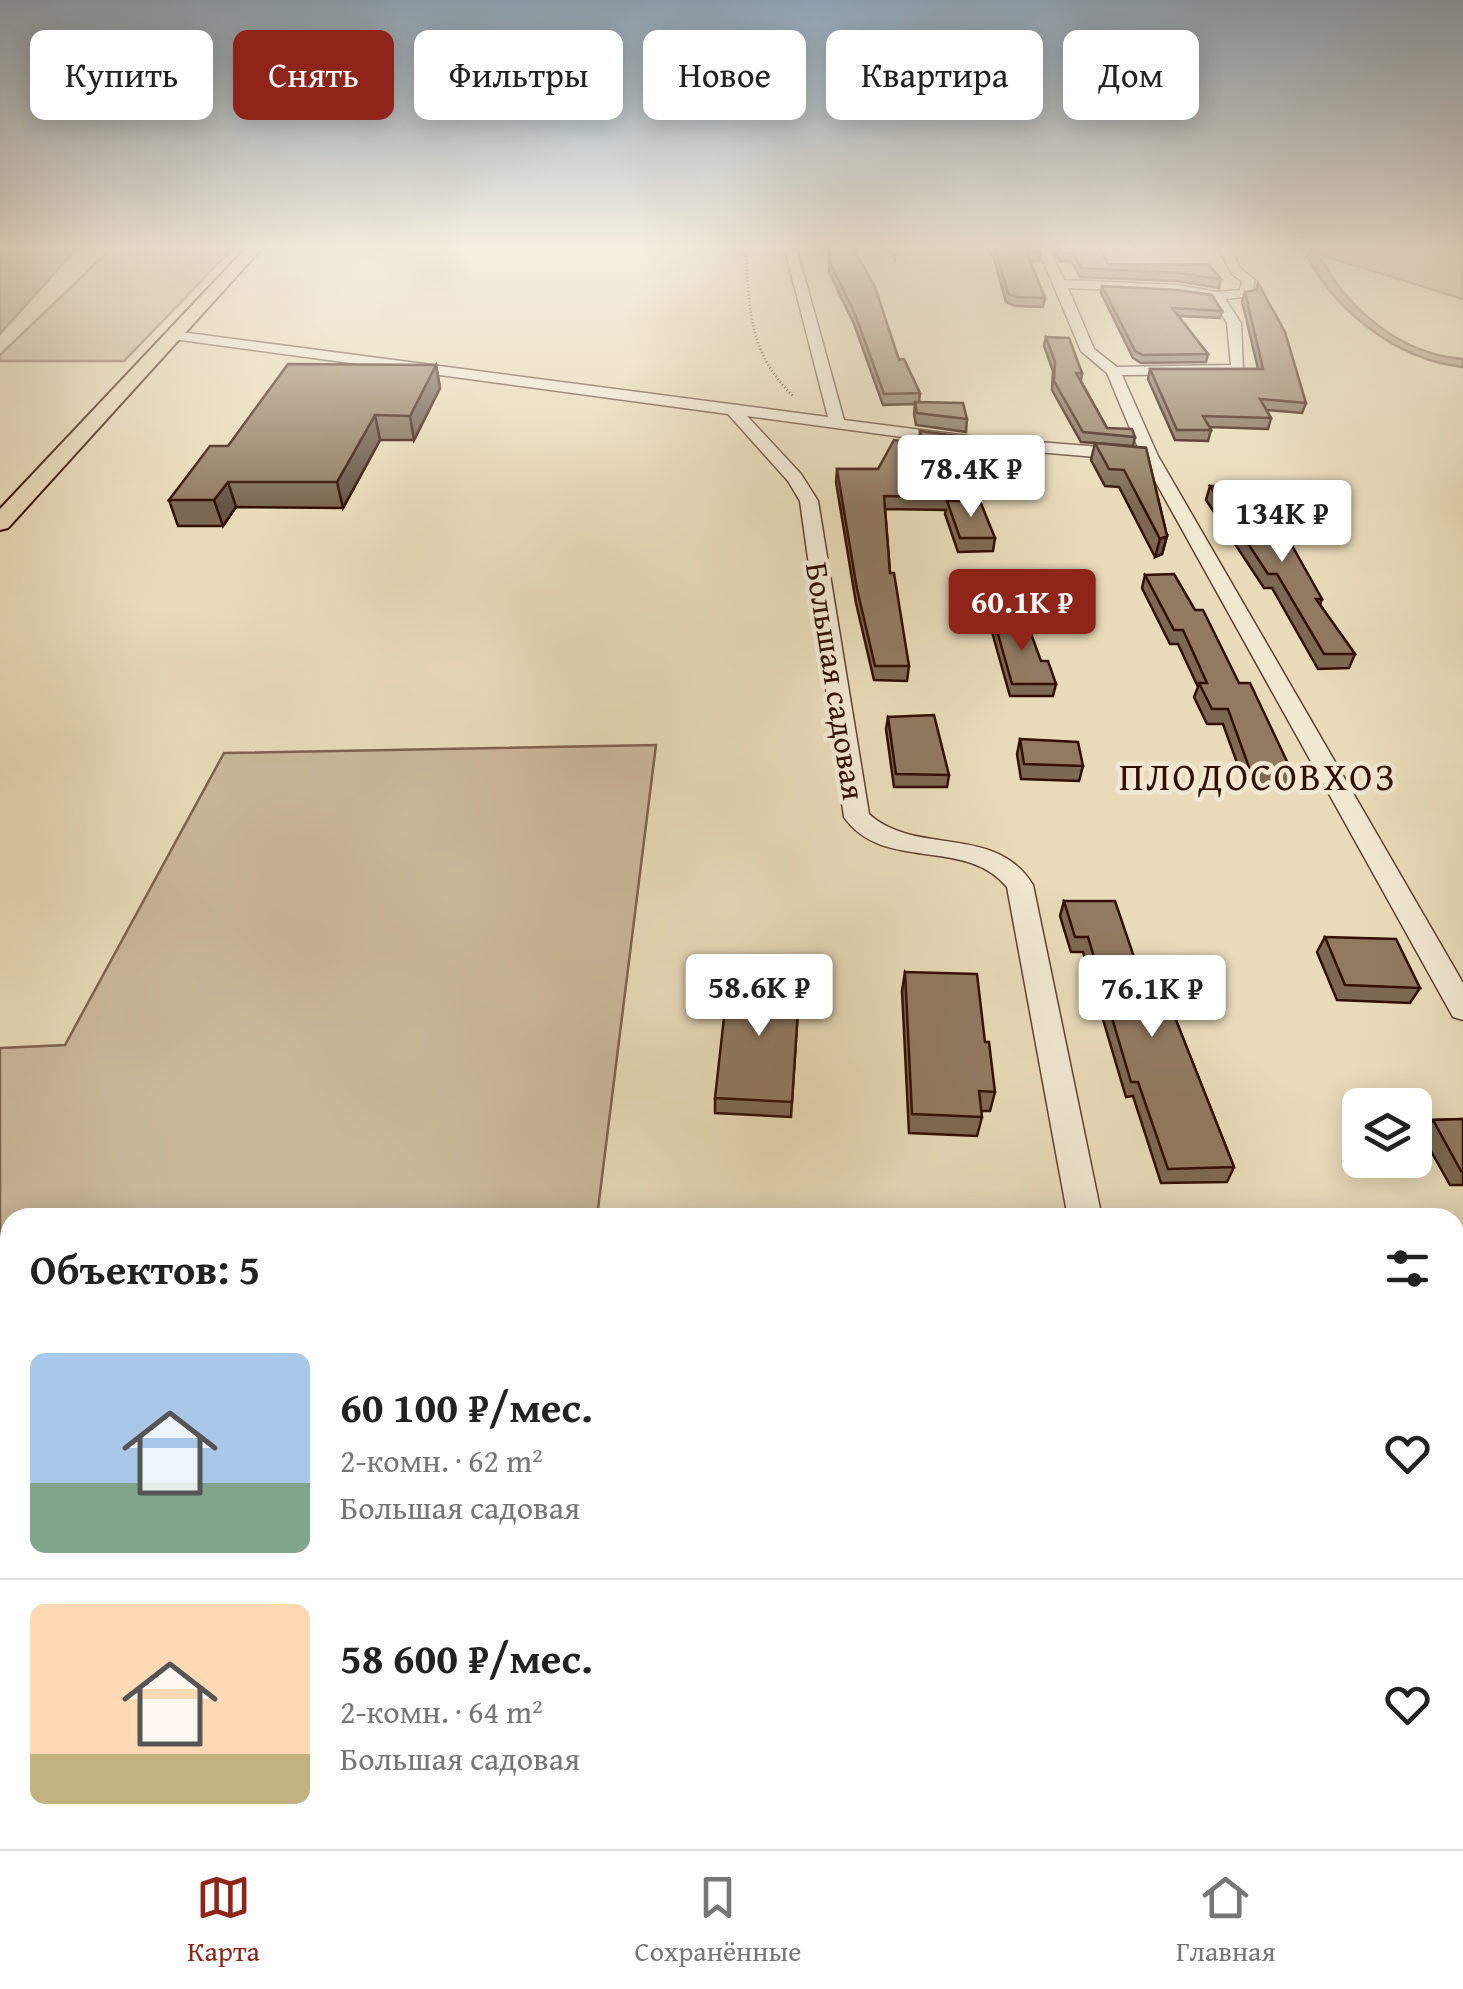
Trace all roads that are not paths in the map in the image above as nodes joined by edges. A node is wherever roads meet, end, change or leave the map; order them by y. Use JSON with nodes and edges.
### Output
{"nodes":[{"id":1,"x":176,"y":332,"type":"edge"},
{"id":2,"x":813,"y":332,"type":"edge"},
{"id":3,"x":1080,"y":332,"type":"edge"},
{"id":4,"x":1235,"y":332,"type":"edge"},
{"id":5,"x":173,"y":335,"type":"junction"},
{"id":6,"x":1113,"y":372,"type":"junction"},
{"id":7,"x":733,"y":410,"type":"junction"},
{"id":8,"x":837,"y":424,"type":"junction"},
{"id":9,"x":1150,"y":456,"type":"junction"},
{"id":10,"x":0,"y":524,"type":"edge"},
{"id":11,"x":1463,"y":1009,"type":"edge"},
{"id":12,"x":1083,"y":1208,"type":"edge"}],
"edges":[{"from":1,"to":5,"type":"main road"},
{"from":2,"to":8,"type":"street"},
{"from":3,"to":6,"type":"street"},
{"from":4,"to":6,"type":"street"},
{"from":5,"to":7,"type":"street"},
{"from":5,"to":10,"type":"main road"},
{"from":6,"to":9,"type":"street"},
{"from":7,"to":8,"type":"street"},
{"from":7,"to":12,"type":"street","name":"Большая садовая"},
{"from":8,"to":9,"type":"street"},
{"from":9,"to":11,"type":"street"}]}
